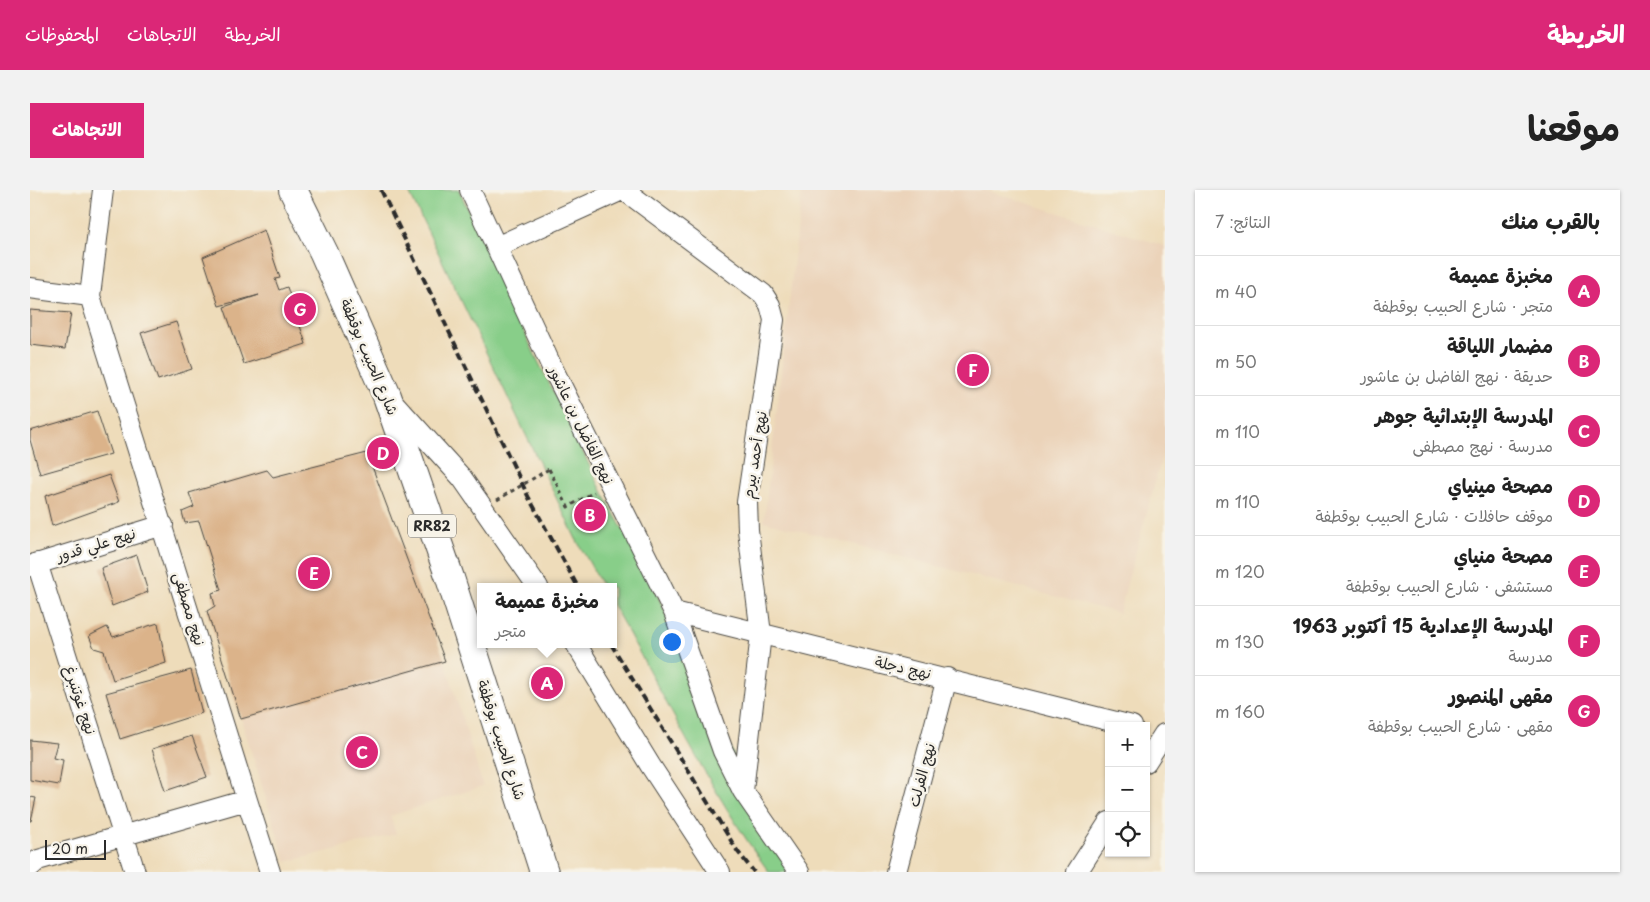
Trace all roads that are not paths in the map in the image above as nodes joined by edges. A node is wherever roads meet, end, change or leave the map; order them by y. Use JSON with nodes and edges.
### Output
{"nodes":[{"id":1,"x":104,"y":190,"type":"edge"},
{"id":2,"x":293,"y":190,"type":"edge"},
{"id":3,"x":470,"y":190,"type":"edge"},
{"id":4,"x":623,"y":190,"type":"edge"},
{"id":5,"x":496,"y":247,"type":"junction"},
{"id":6,"x":30,"y":288,"type":"edge"},
{"id":7,"x":90,"y":296,"type":"junction"},
{"id":8,"x":387,"y":396,"type":"junction"},
{"id":9,"x":163,"y":525,"type":"junction"},
{"id":10,"x":33,"y":564,"type":"edge"},
{"id":11,"x":535,"y":583,"type":"edge"},
{"id":12,"x":674,"y":612,"type":"junction"},
{"id":13,"x":761,"y":634,"type":"junction"},
{"id":14,"x":578,"y":648,"type":"edge"},
{"id":15,"x":947,"y":678,"type":"junction"},
{"id":16,"x":1117,"y":722,"type":"edge"},
{"id":17,"x":1158,"y":733,"type":"edge"},
{"id":18,"x":1150,"y":752,"type":"edge"},
{"id":19,"x":743,"y":791,"type":"junction"},
{"id":20,"x":247,"y":800,"type":"junction"},
{"id":21,"x":1105,"y":828,"type":"edge"},
{"id":22,"x":124,"y":836,"type":"junction"},
{"id":23,"x":30,"y":867,"type":"edge"},
{"id":24,"x":901,"y":871,"type":"edge"},
{"id":25,"x":135,"y":872,"type":"edge"},
{"id":26,"x":270,"y":872,"type":"edge"},
{"id":27,"x":544,"y":872,"type":"edge"},
{"id":28,"x":720,"y":872,"type":"edge"},
{"id":29,"x":799,"y":872,"type":"edge"},
{"id":30,"x":1077,"y":872,"type":"edge"}],
"edges":[{"from":1,"to":7,"type":"street","name":"نهج مصطفى"},
{"from":2,"to":8,"type":"main road","name":"شارع الحبيب بوقطفة","number":"RR82"},
{"from":3,"to":5,"type":"street","name":"نهج الفاضل بن عاشور"},
{"from":4,"to":5,"type":"street"},
{"from":4,"to":13,"type":"street","name":"نهج أحمد بيرم"},
{"from":5,"to":12,"type":"street","name":"نهج الفاضل بن عاشور"},
{"from":6,"to":7,"type":"street"},
{"from":7,"to":9,"type":"street","name":"نهج مصطفى"},
{"from":8,"to":11,"type":"street"},
{"from":8,"to":27,"type":"main road","name":"شارع الحبيب بوقطفة","number":"RR82"},
{"from":9,"to":10,"type":"street","name":"نهج علي قدور"},
{"from":9,"to":20,"type":"street","name":"نهج مصطفى"},
{"from":10,"to":22,"type":"street","name":"نهج غوتنبرغ"},
{"from":12,"to":13,"type":"street","name":"نهج دجلة"},
{"from":12,"to":19,"type":"street","name":"نهج الفاضل بن عاشور"},
{"from":13,"to":15,"type":"street","name":"نهج دجلة"},
{"from":13,"to":19,"type":"street","name":"نهج أحمد بيرم"},
{"from":14,"to":28,"type":"street"},
{"from":15,"to":16,"type":"street","name":"نهج دجلة"},
{"from":15,"to":24,"type":"street","name":"نهج الفرلت"},
{"from":17,"to":18,"type":"street"},
{"from":19,"to":29,"type":"street","name":"نهج الفاضل بن عاشور"},
{"from":20,"to":22,"type":"street"},
{"from":20,"to":26,"type":"street","name":"نهج مصطفى"},
{"from":21,"to":30,"type":"street"},
{"from":22,"to":23,"type":"street"},
{"from":22,"to":25,"type":"street","name":"نهج غوتنبرغ"}]}
